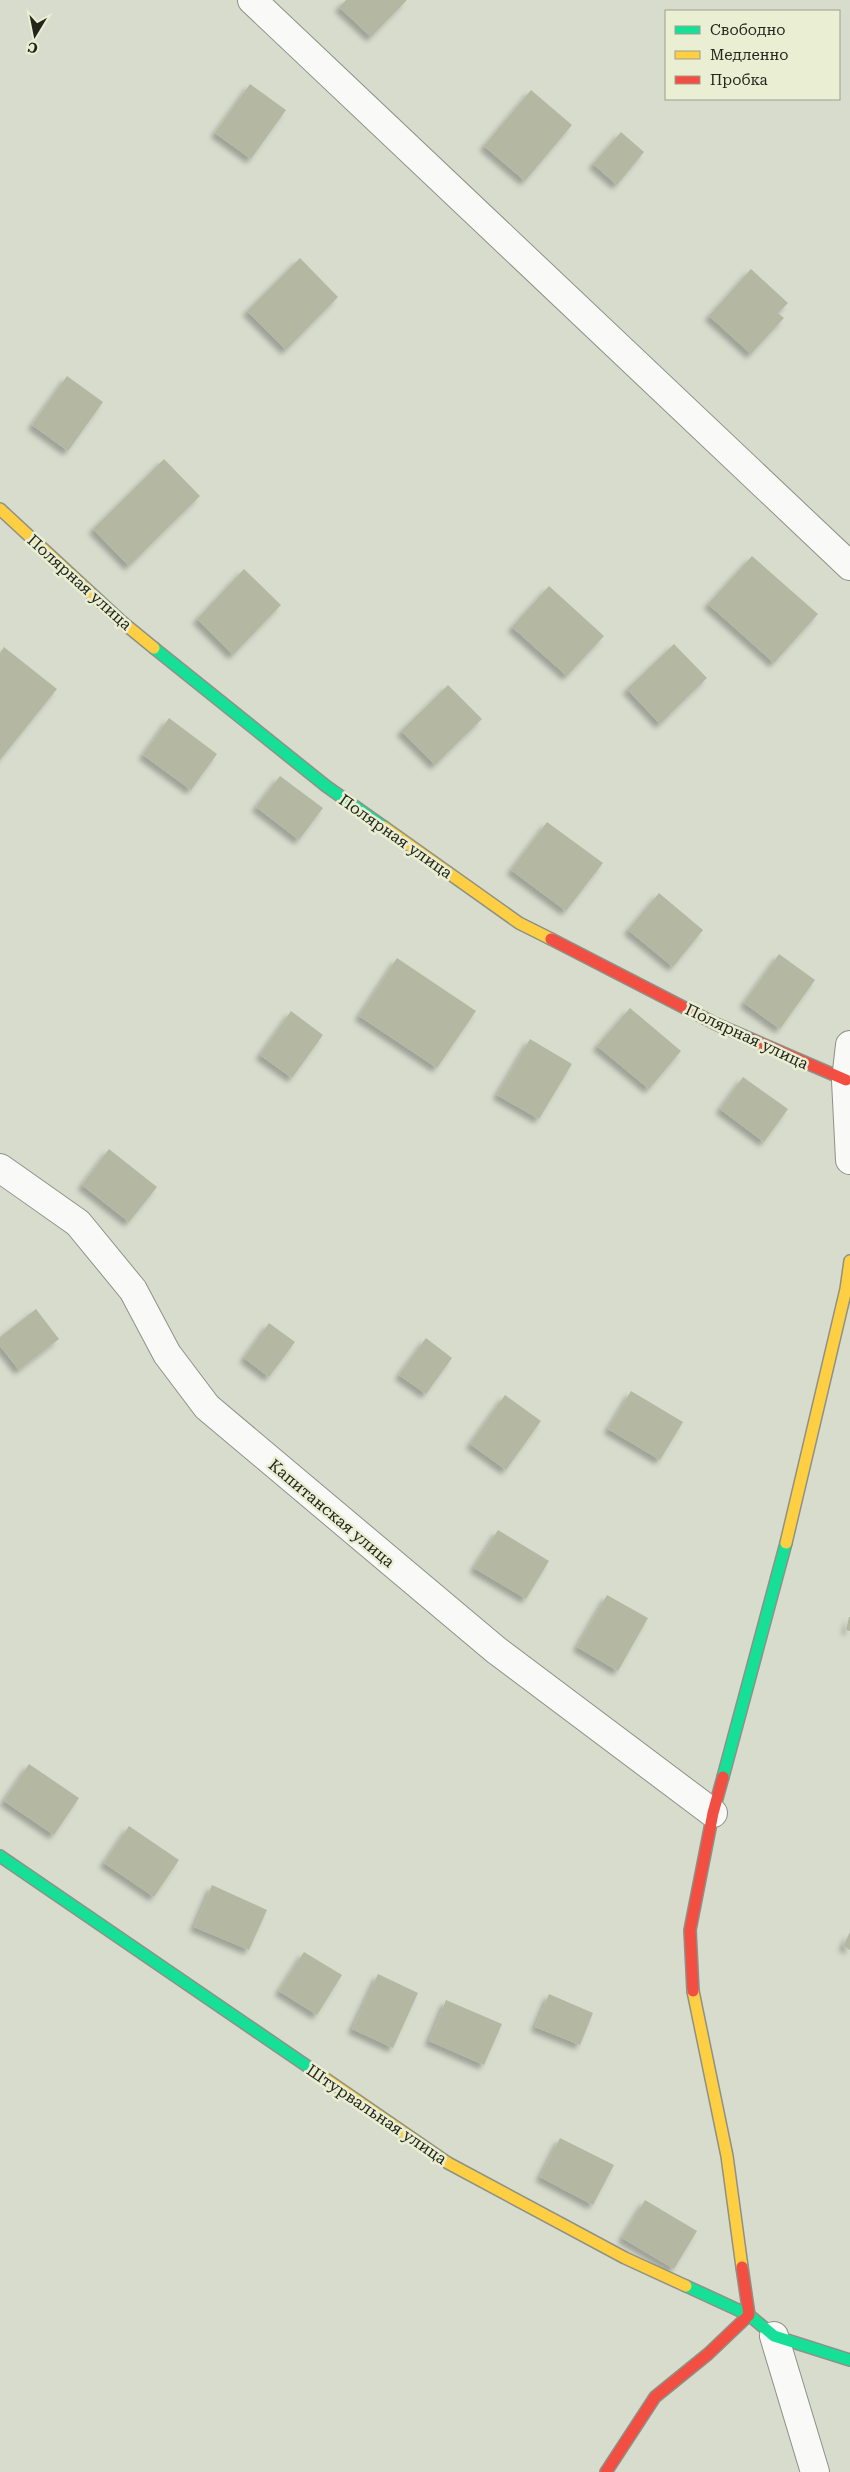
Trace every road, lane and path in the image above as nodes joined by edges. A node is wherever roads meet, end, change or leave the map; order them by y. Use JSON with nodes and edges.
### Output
{"nodes":[{"id":1,"x":252,"y":0,"type":"edge"},
{"id":2,"x":0,"y":509,"type":"edge"},
{"id":3,"x":850,"y":566,"type":"edge"},
{"id":4,"x":850,"y":1045,"type":"edge"},
{"id":5,"x":846,"y":1080,"type":"junction"},
{"id":6,"x":850,"y":1160,"type":"edge"},
{"id":7,"x":0,"y":1168,"type":"edge"},
{"id":8,"x":850,"y":1261,"type":"edge"},
{"id":9,"x":713,"y":1813,"type":"junction"},
{"id":10,"x":0,"y":1856,"type":"edge"},
{"id":11,"x":749,"y":2315,"type":"junction"},
{"id":12,"x":774,"y":2336,"type":"junction"},
{"id":13,"x":850,"y":2360,"type":"edge"},
{"id":14,"x":606,"y":2472,"type":"edge"},
{"id":15,"x":815,"y":2472,"type":"edge"}],
"edges":[{"from":1,"to":3,"type":"street"},
{"from":2,"to":5,"type":"street","name":"Полярная улица"},
{"from":4,"to":5,"type":"street"},
{"from":5,"to":6,"type":"street"},
{"from":7,"to":9,"type":"street","name":"Капитанская улица"},
{"from":8,"to":9,"type":"street"},
{"from":9,"to":11,"type":"street"},
{"from":10,"to":11,"type":"street","name":"Штурвальная улица"},
{"from":11,"to":12,"type":"street","name":"Штурвальная улица"},
{"from":11,"to":14,"type":"street"},
{"from":12,"to":13,"type":"street"},
{"from":12,"to":15,"type":"street"}]}
